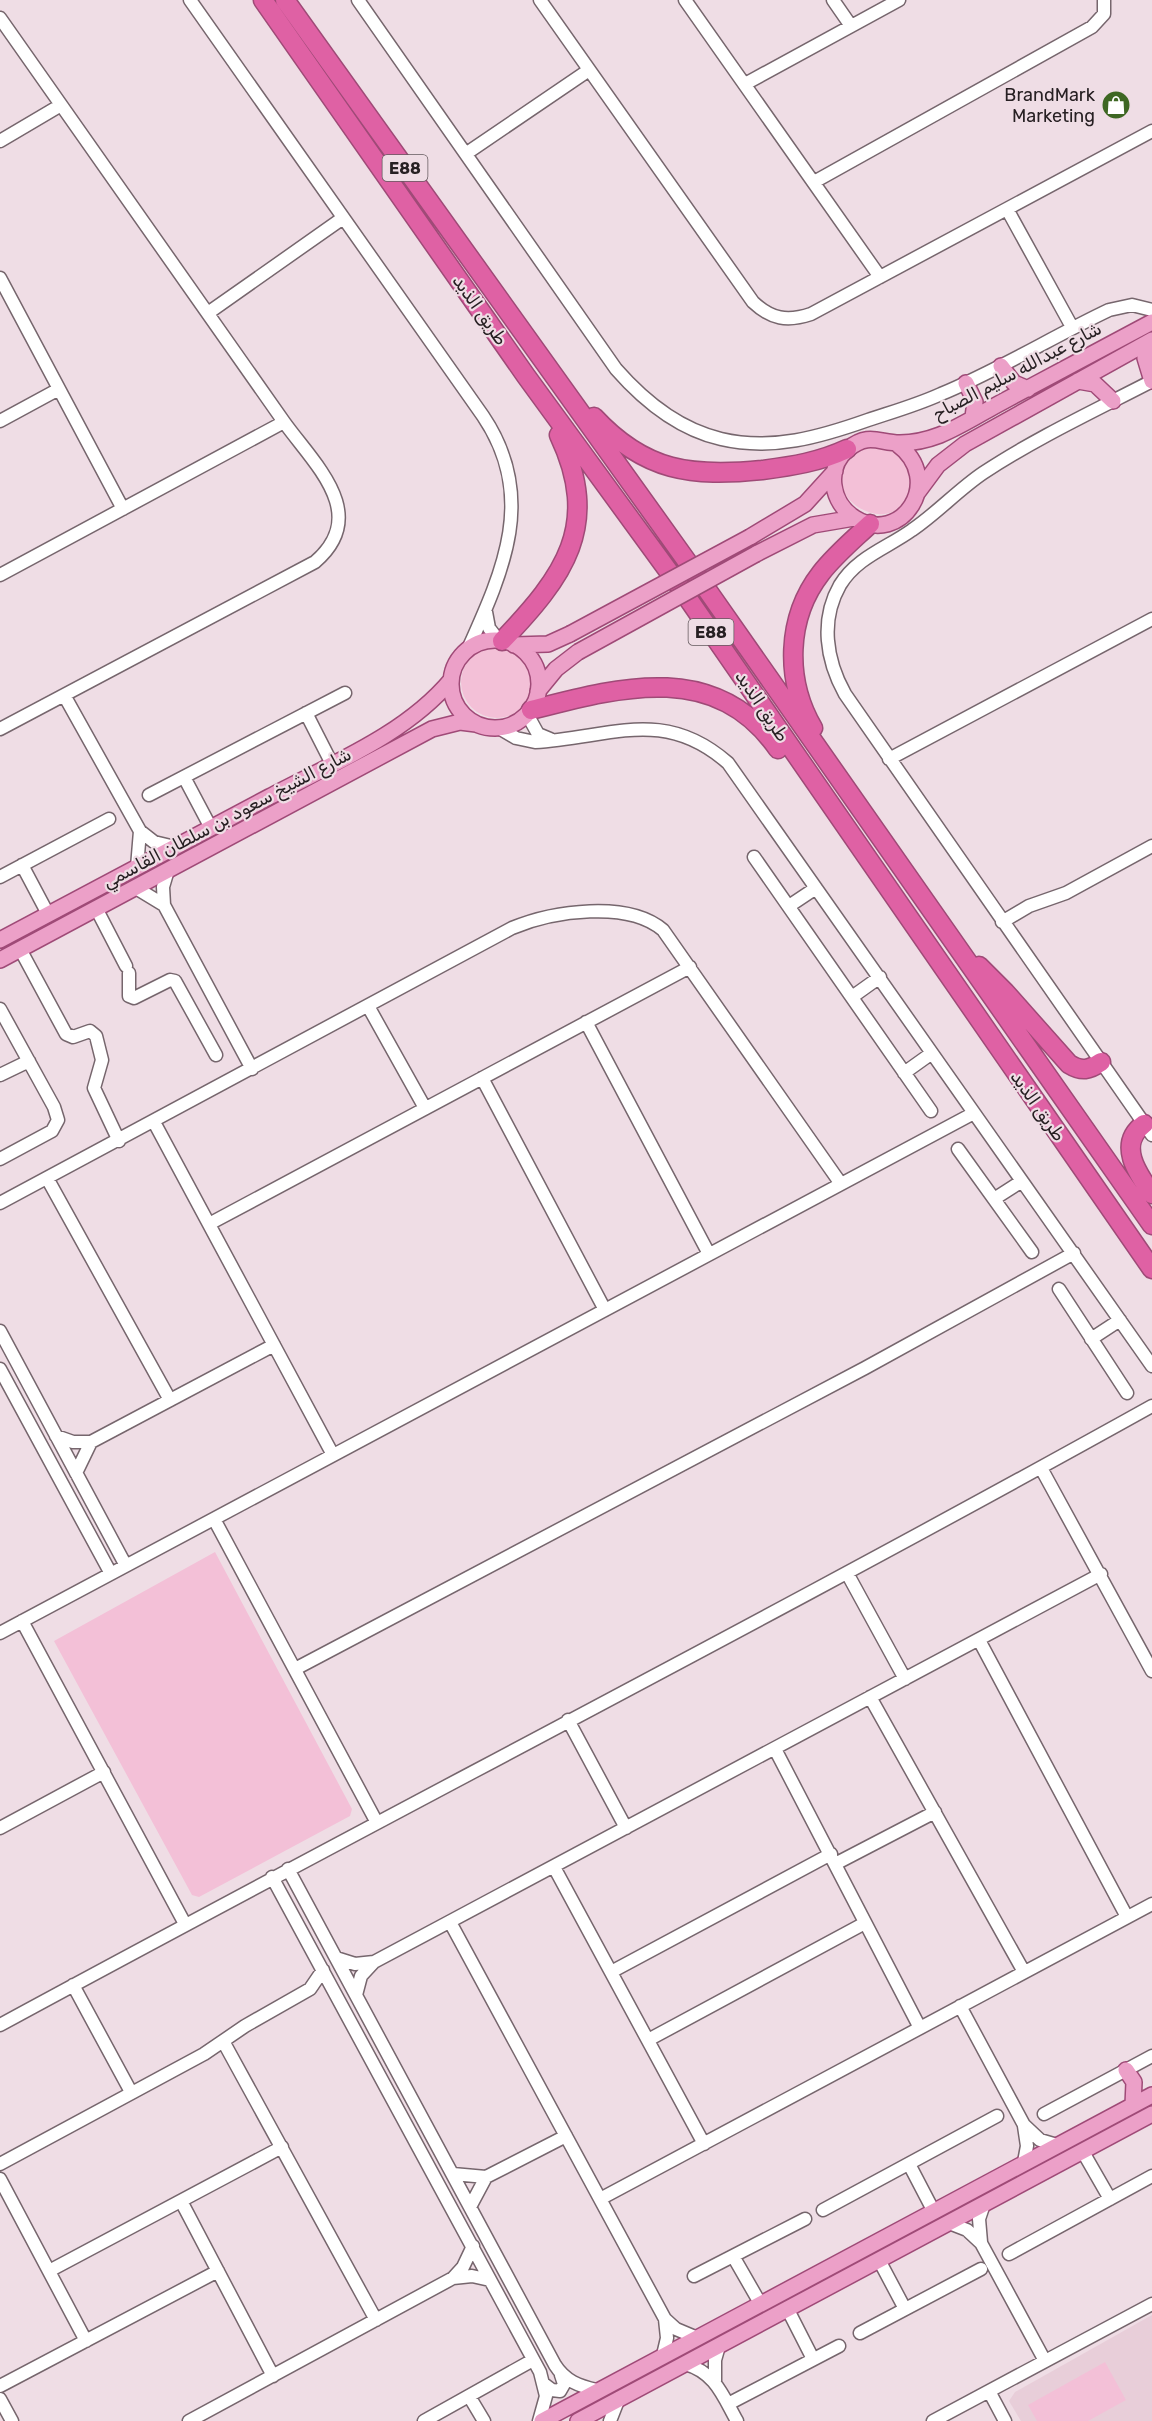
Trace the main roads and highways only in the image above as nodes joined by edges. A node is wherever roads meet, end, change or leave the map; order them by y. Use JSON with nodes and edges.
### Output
{"nodes":[{"id":1,"x":262,"y":0,"type":"edge"},
{"id":2,"x":285,"y":0,"type":"edge"},
{"id":3,"x":1152,"y":322,"type":"edge"},
{"id":4,"x":525,"y":336,"type":"junction"},
{"id":5,"x":1151,"y":341,"type":"edge"},
{"id":6,"x":1001,"y":366,"type":"road end"},
{"id":7,"x":526,"y":376,"type":"junction"},
{"id":8,"x":1078,"y":381,"type":"junction"},
{"id":9,"x":1152,"y":381,"type":"edge"},
{"id":10,"x":966,"y":383,"type":"road end"},
{"id":11,"x":1028,"y":389,"type":"junction"},
{"id":12,"x":1113,"y":401,"type":"road end"},
{"id":13,"x":973,"y":417,"type":"junction"},
{"id":14,"x":897,"y":444,"type":"junction"},
{"id":15,"x":847,"y":450,"type":"junction"},
{"id":16,"x":835,"y":471,"type":"junction"},
{"id":17,"x":918,"y":492,"type":"junction"},
{"id":18,"x":862,"y":521,"type":"junction"},
{"id":19,"x":505,"y":642,"type":"junction"},
{"id":20,"x":451,"y":680,"type":"junction"},
{"id":21,"x":538,"y":691,"type":"junction"},
{"id":22,"x":529,"y":712,"type":"junction"},
{"id":23,"x":476,"y":724,"type":"junction"},
{"id":24,"x":174,"y":847,"type":"junction"},
{"id":25,"x":168,"y":870,"type":"junction"},
{"id":26,"x":943,"y":929,"type":"junction"},
{"id":27,"x":0,"y":940,"type":"edge"},
{"id":28,"x":923,"y":941,"type":"junction"},
{"id":29,"x":960,"y":953,"type":"junction"},
{"id":30,"x":0,"y":960,"type":"edge"},
{"id":31,"x":1101,"y":1062,"type":"road end"},
{"id":32,"x":1148,"y":1130,"type":"edge"},
{"id":33,"x":1152,"y":1194,"type":"edge"},
{"id":34,"x":1152,"y":1225,"type":"edge"},
{"id":35,"x":1152,"y":1269,"type":"edge"},
{"id":36,"x":1126,"y":2070,"type":"road end"},
{"id":37,"x":1152,"y":2095,"type":"edge"},
{"id":38,"x":1133,"y":2104,"type":"junction"},
{"id":39,"x":1152,"y":2114,"type":"edge"},
{"id":40,"x":822,"y":2269,"type":"junction"},
{"id":41,"x":787,"y":2308,"type":"junction"},
{"id":42,"x":582,"y":2420,"type":"edge"},
{"id":43,"x":540,"y":2421,"type":"edge"}],
"edges":[{"from":1,"to":7,"type":"highway","name":"طريق الذيد","number":"E88"},
{"from":2,"to":4,"type":"highway","name":"طريق الذيد","number":"E88"},
{"from":3,"to":11,"type":"main road","name":"شارع عبدالله سليم الصباح"},
{"from":4,"to":15,"type":"highway"},
{"from":4,"to":26,"type":"highway","name":"طريق الذيد","number":"E88"},
{"from":5,"to":8,"type":"main road","name":"شارع عبدالله سليم الصباح"},
{"from":5,"to":9,"type":"main road"},
{"from":6,"to":11,"type":"main road"},
{"from":7,"to":19,"type":"highway"},
{"from":7,"to":28,"type":"highway","name":"طريق الذيد","number":"E88"},
{"from":8,"to":12,"type":"main road"},
{"from":8,"to":17,"type":"main road","name":"شارع عبدالله سليم الصباح"},
{"from":10,"to":13,"type":"main road"},
{"from":11,"to":13,"type":"main road","name":"شارع عبدالله سليم الصباح"},
{"from":13,"to":14,"type":"main road","name":"شارع عبدالله سليم الصباح"},
{"from":14,"to":15,"type":"main road"},
{"from":14,"to":17,"type":"main road"},
{"from":15,"to":16,"type":"main road"},
{"from":16,"to":18,"type":"main road"},
{"from":16,"to":19,"type":"main road","bridge":true},
{"from":17,"to":18,"type":"main road"},
{"from":18,"to":21,"type":"main road","bridge":true},
{"from":18,"to":26,"type":"highway"},
{"from":19,"to":20,"type":"main road"},
{"from":19,"to":21,"type":"main road"},
{"from":20,"to":23,"type":"main road"},
{"from":20,"to":24,"type":"main road","name":"شارع الشيخ سعود بن سلطان القاسمي"},
{"from":21,"to":22,"type":"main road"},
{"from":22,"to":23,"type":"main road"},
{"from":22,"to":28,"type":"highway"},
{"from":23,"to":25,"type":"main road","name":"شارع الشيخ سعود بن سلطان القاسمي"},
{"from":24,"to":25,"type":"main road"},
{"from":24,"to":27,"type":"main road","name":"شارع الشيخ سعود بن سلطان القاسمي"},
{"from":25,"to":30,"type":"main road","name":"شارع الشيخ سعود بن سلطان القاسمي"},
{"from":26,"to":29,"type":"highway","name":"طريق الذيد","number":"E88"},
{"from":28,"to":35,"type":"highway","name":"طريق الذيد","number":"E88"},
{"from":29,"to":31,"type":"highway"},
{"from":29,"to":34,"type":"highway","name":"طريق الذيد","number":"E88"},
{"from":32,"to":33,"type":"highway"},
{"from":36,"to":38,"type":"main road"},
{"from":37,"to":38,"type":"main road"},
{"from":38,"to":40,"type":"main road"},
{"from":39,"to":41,"type":"main road"},
{"from":40,"to":41,"type":"main road"},
{"from":40,"to":43,"type":"main road"},
{"from":41,"to":42,"type":"main road"}]}
